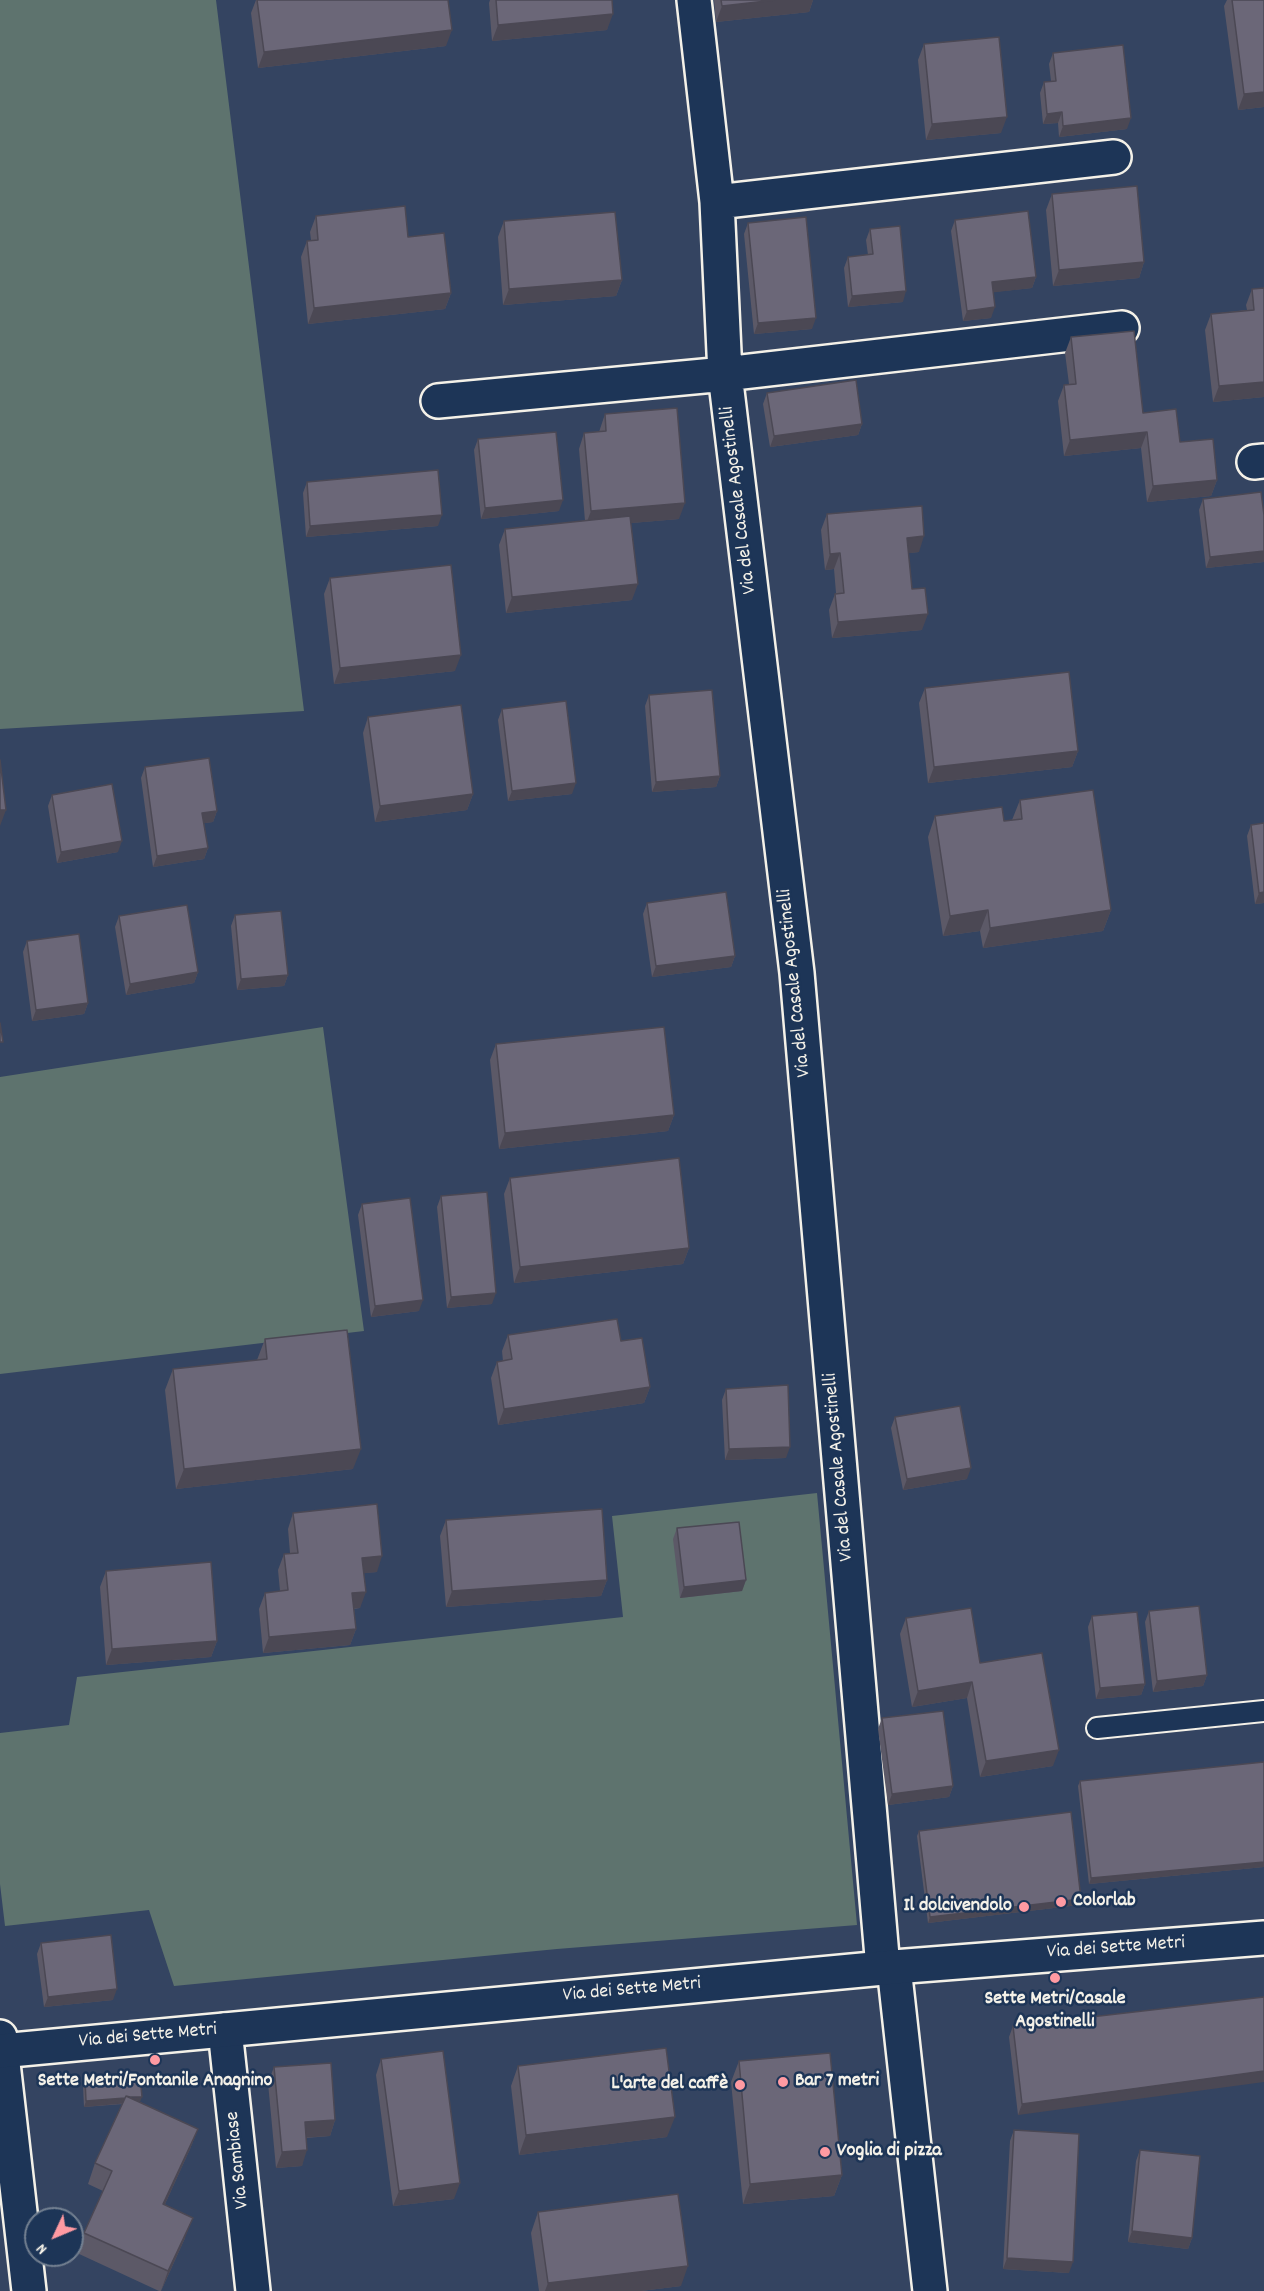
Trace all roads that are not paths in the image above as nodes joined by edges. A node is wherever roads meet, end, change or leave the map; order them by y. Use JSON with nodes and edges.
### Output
{"nodes":[{"id":1,"x":694,"y":0,"type":"edge"},
{"id":2,"x":1114,"y":157,"type":"dead end"},
{"id":3,"x":717,"y":202,"type":"junction"},
{"id":4,"x":1122,"y":328,"type":"dead end"},
{"id":5,"x":725,"y":374,"type":"junction"},
{"id":6,"x":438,"y":401,"type":"dead end"},
{"id":7,"x":1264,"y":1711,"type":"edge"},
{"id":8,"x":1097,"y":1728,"type":"dead end"},
{"id":9,"x":1264,"y":1938,"type":"edge"},
{"id":10,"x":888,"y":1967,"type":"junction"},
{"id":11,"x":225,"y":2030,"type":"junction"},
{"id":12,"x":0,"y":2046,"type":"edge"},
{"id":13,"x":29,"y":2291,"type":"edge"},
{"id":14,"x":253,"y":2291,"type":"edge"},
{"id":15,"x":930,"y":2291,"type":"edge"}],
"edges":[{"from":1,"to":3,"type":"street","name":"Via del Casale Agostinelli"},
{"from":2,"to":3,"type":"street"},
{"from":3,"to":5,"type":"street","name":"Via del Casale Agostinelli"},
{"from":4,"to":5,"type":"street"},
{"from":5,"to":6,"type":"street"},
{"from":5,"to":10,"type":"street","name":"Via del Casale Agostinelli"},
{"from":7,"to":8,"type":"lane"},
{"from":9,"to":10,"type":"street","name":"Via dei Sette Metri"},
{"from":10,"to":11,"type":"street","name":"Via dei Sette Metri"},
{"from":10,"to":15,"type":"street","name":"Via del Casale Agostinelli"},
{"from":11,"to":12,"type":"street","name":"Via dei Sette Metri"},
{"from":11,"to":14,"type":"street","name":"Via Sambiase"},
{"from":12,"to":13,"type":"street"}]}
